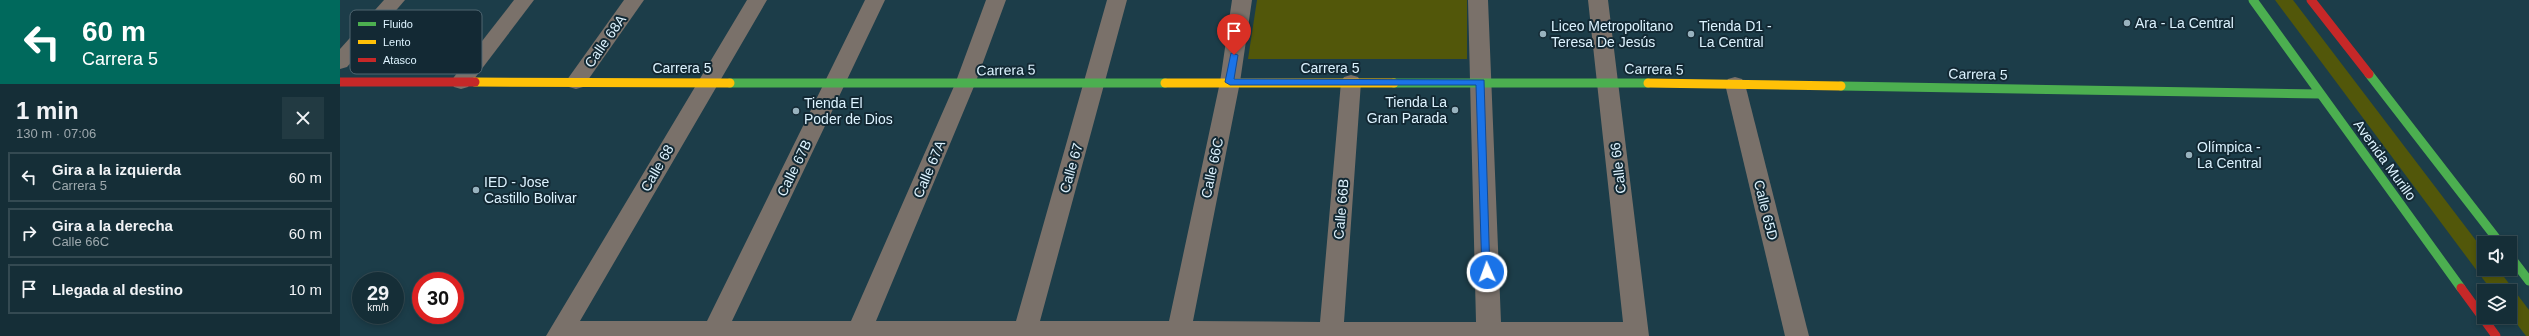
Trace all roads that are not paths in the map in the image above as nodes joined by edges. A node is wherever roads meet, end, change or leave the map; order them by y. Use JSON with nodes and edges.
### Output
{"nodes":[{"id":1,"x":395,"y":0,"type":"edge"},
{"id":2,"x":524,"y":0,"type":"edge"},
{"id":3,"x":634,"y":0,"type":"edge"},
{"id":4,"x":758,"y":0,"type":"edge"},
{"id":5,"x":875,"y":0,"type":"edge"},
{"id":6,"x":996,"y":0,"type":"edge"},
{"id":7,"x":1117,"y":0,"type":"edge"},
{"id":8,"x":1242,"y":0,"type":"edge"},
{"id":9,"x":1478,"y":0,"type":"edge"},
{"id":10,"x":1598,"y":0,"type":"edge"},
{"id":11,"x":2253,"y":0,"type":"edge"},
{"id":12,"x":2311,"y":0,"type":"edge"},
{"id":13,"x":386,"y":10,"type":"edge"},
{"id":14,"x":350,"y":51,"type":"edge"},
{"id":15,"x":482,"y":55,"type":"edge"},
{"id":16,"x":340,"y":62,"type":"edge"},
{"id":17,"x":467,"y":74,"type":"edge"},
{"id":18,"x":340,"y":82,"type":"edge"},
{"id":19,"x":461,"y":82,"type":"junction"},
{"id":20,"x":576,"y":82,"type":"junction"},
{"id":21,"x":708,"y":82,"type":"junction"},
{"id":22,"x":1230,"y":82,"type":"junction"},
{"id":23,"x":1351,"y":82,"type":"junction"},
{"id":24,"x":1481,"y":82,"type":"junction"},
{"id":25,"x":1608,"y":82,"type":"junction"},
{"id":26,"x":1095,"y":83,"type":"junction"},
{"id":27,"x":835,"y":84,"type":"junction"},
{"id":28,"x":965,"y":84,"type":"junction"},
{"id":29,"x":1735,"y":84,"type":"junction"},
{"id":30,"x":2320,"y":94,"type":"junction"},
{"id":31,"x":2495,"y":236,"type":"edge"},
{"id":32,"x":2517,"y":265,"type":"edge"},
{"id":33,"x":2529,"y":281,"type":"edge"},
{"id":34,"x":560,"y":333,"type":"edge"},
{"id":35,"x":714,"y":334,"type":"edge"},
{"id":36,"x":858,"y":334,"type":"edge"},
{"id":37,"x":1024,"y":334,"type":"edge"},
{"id":38,"x":1178,"y":334,"type":"edge"},
{"id":39,"x":1331,"y":334,"type":"edge"},
{"id":40,"x":1488,"y":334,"type":"edge"},
{"id":41,"x":1637,"y":334,"type":"edge"},
{"id":42,"x":1796,"y":336,"type":"edge"},
{"id":43,"x":2496,"y":336,"type":"edge"}],
"edges":[{"from":1,"to":13,"type":"street"},
{"from":2,"to":15,"type":"street"},
{"from":3,"to":20,"type":"street","name":"Calle 68A"},
{"from":4,"to":21,"type":"street","name":"Calle 68"},
{"from":5,"to":27,"type":"street","name":"Calle 67B"},
{"from":6,"to":28,"type":"street","name":"Calle 67A"},
{"from":7,"to":26,"type":"street","name":"Calle 67"},
{"from":8,"to":22,"type":"street","name":"Calle 66C"},
{"from":9,"to":24,"type":"street"},
{"from":10,"to":25,"type":"street","name":"Calle 66"},
{"from":11,"to":30,"type":"street","name":"Avenida Murillo"},
{"from":12,"to":31,"type":"street"},
{"from":14,"to":16,"type":"street"},
{"from":17,"to":19,"type":"street"},
{"from":18,"to":19,"type":"street","name":"Carrera 5"},
{"from":19,"to":20,"type":"street","name":"Carrera 5"},
{"from":20,"to":21,"type":"street","name":"Carrera 5"},
{"from":21,"to":27,"type":"street","name":"Carrera 5"},
{"from":21,"to":34,"type":"street","name":"Calle 68"},
{"from":22,"to":23,"type":"street","name":"Carrera 5"},
{"from":22,"to":26,"type":"street","name":"Carrera 5"},
{"from":22,"to":38,"type":"street","name":"Calle 66C"},
{"from":23,"to":24,"type":"street","name":"Carrera 5"},
{"from":23,"to":39,"type":"street","name":"Calle 66B"},
{"from":24,"to":25,"type":"street","name":"Carrera 5"},
{"from":24,"to":40,"type":"street"},
{"from":25,"to":29,"type":"street","name":"Carrera 5"},
{"from":25,"to":41,"type":"street","name":"Calle 66"},
{"from":26,"to":28,"type":"street","name":"Carrera 5"},
{"from":26,"to":37,"type":"street","name":"Calle 67"},
{"from":27,"to":28,"type":"street","name":"Carrera 5"},
{"from":27,"to":35,"type":"street","name":"Calle 67B"},
{"from":28,"to":36,"type":"street","name":"Calle 67A"},
{"from":29,"to":30,"type":"street","name":"Carrera 5"},
{"from":29,"to":42,"type":"street","name":"Calle 65D"},
{"from":30,"to":43,"type":"street","name":"Avenida Murillo"},
{"from":32,"to":33,"type":"street"},
{"from":34,"to":35,"type":"street"},
{"from":35,"to":36,"type":"street"},
{"from":36,"to":37,"type":"street"},
{"from":37,"to":38,"type":"street"},
{"from":38,"to":39,"type":"street"},
{"from":39,"to":40,"type":"street"},
{"from":40,"to":41,"type":"street"}]}
